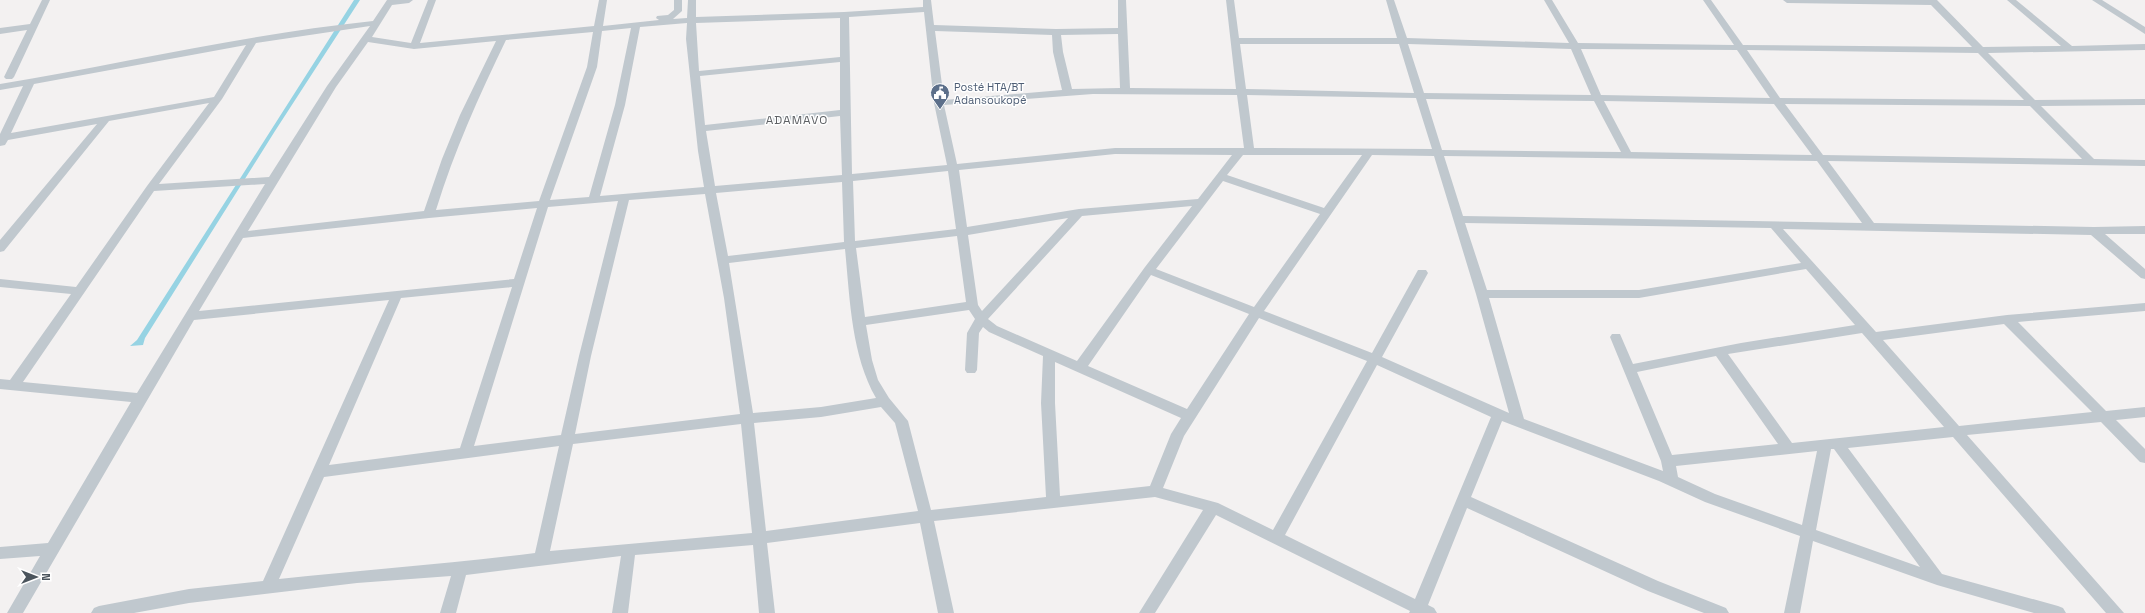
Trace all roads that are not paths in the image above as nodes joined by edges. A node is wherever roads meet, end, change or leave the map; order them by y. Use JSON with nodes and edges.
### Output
{"nodes":[{"id":1,"x":46,"y":0,"type":"edge"},
{"id":2,"x":409,"y":0,"type":"edge"},
{"id":3,"x":432,"y":0,"type":"edge"},
{"id":4,"x":603,"y":0,"type":"edge"},
{"id":5,"x":678,"y":0,"type":"edge"},
{"id":6,"x":692,"y":0,"type":"edge"},
{"id":7,"x":1122,"y":0,"type":"edge"},
{"id":8,"x":1230,"y":0,"type":"edge"},
{"id":9,"x":1390,"y":0,"type":"edge"},
{"id":10,"x":1548,"y":0,"type":"edge"},
{"id":11,"x":1707,"y":0,"type":"edge"},
{"id":12,"x":1787,"y":0,"type":"edge"},
{"id":13,"x":2011,"y":0,"type":"edge"},
{"id":14,"x":2096,"y":0,"type":"edge"},
{"id":15,"x":390,"y":1,"type":"edge"},
{"id":16,"x":1933,"y":1,"type":"edge"},
{"id":17,"x":928,"y":4,"type":"edge"},
{"id":18,"x":844,"y":15,"type":"junction"},
{"id":19,"x":691,"y":20,"type":"junction"},
{"id":20,"x":376,"y":22,"type":"junction"},
{"id":21,"x":34,"y":26,"type":"junction"},
{"id":22,"x":599,"y":26,"type":"junction"},
{"id":23,"x":636,"y":26,"type":"junction"},
{"id":24,"x":931,"y":28,"type":"junction"},
{"id":25,"x":0,"y":31,"type":"edge"},
{"id":26,"x":1124,"y":31,"type":"junction"},
{"id":27,"x":2145,"y":31,"type":"edge"},
{"id":28,"x":1056,"y":32,"type":"junction"},
{"id":29,"x":503,"y":37,"type":"junction"},
{"id":30,"x":254,"y":39,"type":"junction"},
{"id":31,"x":366,"y":39,"type":"junction"},
{"id":32,"x":1235,"y":41,"type":"junction"},
{"id":33,"x":1402,"y":41,"type":"junction"},
{"id":34,"x":416,"y":42,"type":"junction"},
{"id":35,"x":1575,"y":46,"type":"junction"},
{"id":36,"x":1741,"y":47,"type":"junction"},
{"id":37,"x":2145,"y":47,"type":"edge"},
{"id":38,"x":2072,"y":49,"type":"junction"},
{"id":39,"x":1980,"y":50,"type":"junction"},
{"id":40,"x":844,"y":59,"type":"junction"},
{"id":41,"x":695,"y":74,"type":"junction"},
{"id":42,"x":9,"y":77,"type":"dead end"},
{"id":43,"x":30,"y":82,"type":"junction"},
{"id":44,"x":0,"y":87,"type":"edge"},
{"id":45,"x":1125,"y":91,"type":"junction"},
{"id":46,"x":1242,"y":91,"type":"junction"},
{"id":47,"x":1068,"y":93,"type":"junction"},
{"id":48,"x":1419,"y":95,"type":"junction"},
{"id":49,"x":1597,"y":98,"type":"junction"},
{"id":50,"x":217,"y":99,"type":"junction"},
{"id":51,"x":1777,"y":100,"type":"junction"},
{"id":52,"x":2145,"y":102,"type":"edge"},
{"id":53,"x":939,"y":103,"type":"junction"},
{"id":54,"x":2034,"y":104,"type":"junction"},
{"id":55,"x":846,"y":112,"type":"junction"},
{"id":56,"x":106,"y":119,"type":"junction"},
{"id":57,"x":701,"y":130,"type":"junction"},
{"id":58,"x":1,"y":140,"type":"edge"},
{"id":59,"x":1244,"y":151,"type":"junction"},
{"id":60,"x":1370,"y":152,"type":"junction"},
{"id":61,"x":1438,"y":154,"type":"junction"},
{"id":62,"x":1628,"y":156,"type":"junction"},
{"id":63,"x":1820,"y":158,"type":"junction"},
{"id":64,"x":2090,"y":161,"type":"junction"},
{"id":65,"x":2145,"y":163,"type":"edge"},
{"id":66,"x":953,"y":168,"type":"junction"},
{"id":67,"x":1220,"y":176,"type":"junction"},
{"id":68,"x":847,"y":178,"type":"junction"},
{"id":69,"x":273,"y":180,"type":"junction"},
{"id":70,"x":151,"y":188,"type":"junction"},
{"id":71,"x":709,"y":189,"type":"junction"},
{"id":72,"x":625,"y":196,"type":"junction"},
{"id":73,"x":594,"y":199,"type":"junction"},
{"id":74,"x":1200,"y":202,"type":"junction"},
{"id":75,"x":544,"y":203,"type":"junction"},
{"id":76,"x":1079,"y":213,"type":"junction"},
{"id":77,"x":1327,"y":213,"type":"junction"},
{"id":78,"x":429,"y":214,"type":"junction"},
{"id":79,"x":1458,"y":219,"type":"junction"},
{"id":80,"x":1773,"y":224,"type":"junction"},
{"id":81,"x":1872,"y":228,"type":"junction"},
{"id":82,"x":2145,"y":230,"type":"edge"},
{"id":83,"x":2094,"y":231,"type":"junction"},
{"id":84,"x":961,"y":232,"type":"junction"},
{"id":85,"x":240,"y":235,"type":"junction"},
{"id":86,"x":2,"y":243,"type":"edge"},
{"id":87,"x":850,"y":245,"type":"junction"},
{"id":88,"x":723,"y":260,"type":"junction"},
{"id":89,"x":1809,"y":265,"type":"junction"},
{"id":90,"x":1149,"y":270,"type":"junction"},
{"id":91,"x":1422,"y":273,"type":"dead end"},
{"id":92,"x":2145,"y":275,"type":"edge"},
{"id":93,"x":520,"y":282,"type":"junction"},
{"id":94,"x":0,"y":284,"type":"edge"},
{"id":95,"x":79,"y":291,"type":"junction"},
{"id":96,"x":1482,"y":294,"type":"junction"},
{"id":97,"x":397,"y":295,"type":"junction"},
{"id":98,"x":972,"y":305,"type":"junction"},
{"id":99,"x":2145,"y":307,"type":"edge"},
{"id":100,"x":1257,"y":312,"type":"junction"},
{"id":101,"x":190,"y":316,"type":"junction"},
{"id":102,"x":981,"y":319,"type":"junction"},
{"id":103,"x":2007,"y":319,"type":"junction"},
{"id":104,"x":860,"y":322,"type":"junction"},
{"id":105,"x":1870,"y":333,"type":"junction"},
{"id":106,"x":1616,"y":337,"type":"dead end"},
{"id":107,"x":1719,"y":351,"type":"junction"},
{"id":108,"x":1049,"y":354,"type":"junction"},
{"id":109,"x":1375,"y":359,"type":"junction"},
{"id":110,"x":1080,"y":367,"type":"junction"},
{"id":111,"x":1630,"y":369,"type":"junction"},
{"id":112,"x":971,"y":370,"type":"dead end"},
{"id":113,"x":6,"y":385,"type":"edge"},
{"id":114,"x":140,"y":398,"type":"junction"},
{"id":115,"x":884,"y":401,"type":"junction"},
{"id":116,"x":2145,"y":412,"type":"edge"},
{"id":117,"x":1498,"y":415,"type":"junction"},
{"id":118,"x":1190,"y":416,"type":"junction"},
{"id":119,"x":2104,"y":417,"type":"junction"},
{"id":120,"x":747,"y":418,"type":"junction"},
{"id":121,"x":1518,"y":422,"type":"junction"},
{"id":122,"x":1958,"y":432,"type":"junction"},
{"id":123,"x":567,"y":440,"type":"junction"},
{"id":124,"x":1832,"y":445,"type":"junction"},
{"id":125,"x":1789,"y":448,"type":"junction"},
{"id":126,"x":466,"y":451,"type":"junction"},
{"id":127,"x":2145,"y":458,"type":"edge"},
{"id":128,"x":1668,"y":461,"type":"junction"},
{"id":129,"x":319,"y":472,"type":"junction"},
{"id":130,"x":1672,"y":482,"type":"junction"},
{"id":131,"x":1155,"y":491,"type":"junction"},
{"id":132,"x":1463,"y":500,"type":"junction"},
{"id":133,"x":1053,"y":501,"type":"junction"},
{"id":134,"x":1212,"y":507,"type":"junction"},
{"id":135,"x":926,"y":516,"type":"junction"},
{"id":136,"x":1808,"y":533,"type":"junction"},
{"id":137,"x":760,"y":538,"type":"junction"},
{"id":138,"x":1276,"y":538,"type":"junction"},
{"id":139,"x":51,"y":549,"type":"junction"},
{"id":140,"x":629,"y":549,"type":"junction"},
{"id":141,"x":0,"y":553,"type":"edge"},
{"id":142,"x":541,"y":559,"type":"junction"},
{"id":143,"x":460,"y":569,"type":"junction"},
{"id":144,"x":1937,"y":579,"type":"junction"},
{"id":145,"x":268,"y":587,"type":"junction"},
{"id":146,"x":1421,"y":611,"type":"edge"},
{"id":147,"x":15,"y":613,"type":"edge"},
{"id":148,"x":99,"y":613,"type":"edge"},
{"id":149,"x":448,"y":613,"type":"edge"},
{"id":150,"x":620,"y":613,"type":"edge"},
{"id":151,"x":767,"y":613,"type":"edge"},
{"id":152,"x":946,"y":613,"type":"edge"},
{"id":153,"x":1147,"y":613,"type":"edge"},
{"id":154,"x":1721,"y":613,"type":"edge"},
{"id":155,"x":1792,"y":613,"type":"edge"},
{"id":156,"x":2058,"y":613,"type":"edge"},
{"id":157,"x":2116,"y":613,"type":"edge"}],
"edges":[{"from":1,"to":21,"type":"street"},
{"from":2,"to":15,"type":"street"},
{"from":3,"to":34,"type":"street"},
{"from":4,"to":22,"type":"street"},
{"from":5,"to":22,"type":"street"},
{"from":6,"to":19,"type":"street"},
{"from":7,"to":26,"type":"street"},
{"from":8,"to":32,"type":"street"},
{"from":9,"to":33,"type":"street"},
{"from":10,"to":35,"type":"street"},
{"from":11,"to":36,"type":"street"},
{"from":12,"to":16,"type":"street"},
{"from":13,"to":38,"type":"street"},
{"from":14,"to":27,"type":"street"},
{"from":15,"to":20,"type":"street"},
{"from":16,"to":39,"type":"street"},
{"from":17,"to":18,"type":"street"},
{"from":17,"to":24,"type":"street"},
{"from":18,"to":19,"type":"street"},
{"from":18,"to":40,"type":"street"},
{"from":19,"to":23,"type":"street"},
{"from":19,"to":41,"type":"street"},
{"from":20,"to":30,"type":"street"},
{"from":20,"to":31,"type":"street"},
{"from":21,"to":25,"type":"street"},
{"from":21,"to":42,"type":"street"},
{"from":22,"to":23,"type":"street"},
{"from":22,"to":29,"type":"street"},
{"from":22,"to":34,"type":"street"},
{"from":22,"to":75,"type":"street"},
{"from":23,"to":73,"type":"street"},
{"from":24,"to":28,"type":"street"},
{"from":24,"to":53,"type":"street"},
{"from":26,"to":28,"type":"street"},
{"from":26,"to":45,"type":"street"},
{"from":28,"to":47,"type":"street"},
{"from":29,"to":34,"type":"street"},
{"from":29,"to":78,"type":"street"},
{"from":30,"to":43,"type":"street"},
{"from":30,"to":50,"type":"street"},
{"from":31,"to":34,"type":"street"},
{"from":31,"to":69,"type":"street"},
{"from":32,"to":33,"type":"street"},
{"from":32,"to":46,"type":"street"},
{"from":33,"to":35,"type":"street"},
{"from":33,"to":48,"type":"street"},
{"from":35,"to":36,"type":"street"},
{"from":35,"to":49,"type":"street"},
{"from":36,"to":39,"type":"street"},
{"from":36,"to":51,"type":"street"},
{"from":37,"to":38,"type":"street"},
{"from":38,"to":39,"type":"street"},
{"from":39,"to":54,"type":"street"},
{"from":40,"to":41,"type":"street"},
{"from":40,"to":55,"type":"street"},
{"from":41,"to":57,"type":"street"},
{"from":43,"to":44,"type":"street"},
{"from":43,"to":58,"type":"street"},
{"from":45,"to":46,"type":"street"},
{"from":45,"to":47,"type":"street"},
{"from":46,"to":48,"type":"street"},
{"from":46,"to":59,"type":"street"},
{"from":47,"to":53,"type":"street"},
{"from":48,"to":49,"type":"street"},
{"from":48,"to":61,"type":"street"},
{"from":49,"to":51,"type":"street"},
{"from":49,"to":62,"type":"street"},
{"from":50,"to":56,"type":"street"},
{"from":50,"to":70,"type":"street"},
{"from":51,"to":54,"type":"street"},
{"from":51,"to":63,"type":"street"},
{"from":52,"to":54,"type":"street"},
{"from":53,"to":66,"type":"street"},
{"from":54,"to":64,"type":"street"},
{"from":55,"to":57,"type":"street"},
{"from":55,"to":68,"type":"street"},
{"from":56,"to":58,"type":"street"},
{"from":56,"to":86,"type":"street"},
{"from":57,"to":71,"type":"street"},
{"from":59,"to":60,"type":"street"},
{"from":59,"to":66,"type":"street"},
{"from":59,"to":67,"type":"street"},
{"from":60,"to":61,"type":"street"},
{"from":60,"to":77,"type":"street"},
{"from":61,"to":62,"type":"street"},
{"from":61,"to":79,"type":"street"},
{"from":62,"to":63,"type":"street"},
{"from":63,"to":64,"type":"street"},
{"from":63,"to":81,"type":"street"},
{"from":64,"to":65,"type":"street"},
{"from":66,"to":68,"type":"street"},
{"from":66,"to":84,"type":"street"},
{"from":67,"to":74,"type":"street"},
{"from":67,"to":77,"type":"street"},
{"from":68,"to":71,"type":"street"},
{"from":68,"to":87,"type":"street"},
{"from":69,"to":70,"type":"street"},
{"from":69,"to":85,"type":"street"},
{"from":70,"to":95,"type":"street"},
{"from":71,"to":72,"type":"street"},
{"from":71,"to":88,"type":"street"},
{"from":72,"to":73,"type":"street"},
{"from":72,"to":123,"type":"street"},
{"from":73,"to":75,"type":"street"},
{"from":74,"to":76,"type":"street"},
{"from":74,"to":90,"type":"street"},
{"from":75,"to":78,"type":"street"},
{"from":75,"to":93,"type":"street"},
{"from":76,"to":84,"type":"street"},
{"from":76,"to":102,"type":"street"},
{"from":77,"to":100,"type":"street"},
{"from":78,"to":85,"type":"street"},
{"from":79,"to":80,"type":"street"},
{"from":79,"to":96,"type":"street"},
{"from":80,"to":81,"type":"street"},
{"from":80,"to":89,"type":"street"},
{"from":81,"to":83,"type":"street"},
{"from":82,"to":83,"type":"street"},
{"from":83,"to":92,"type":"street"},
{"from":84,"to":87,"type":"street"},
{"from":84,"to":98,"type":"street"},
{"from":85,"to":101,"type":"street"},
{"from":87,"to":88,"type":"street"},
{"from":87,"to":104,"type":"street"},
{"from":88,"to":120,"type":"street"},
{"from":89,"to":96,"type":"street"},
{"from":89,"to":105,"type":"street"},
{"from":90,"to":100,"type":"street"},
{"from":90,"to":110,"type":"street"},
{"from":91,"to":109,"type":"street"},
{"from":93,"to":97,"type":"street"},
{"from":93,"to":126,"type":"street"},
{"from":94,"to":95,"type":"street"},
{"from":95,"to":113,"type":"street"},
{"from":96,"to":121,"type":"street"},
{"from":97,"to":101,"type":"street"},
{"from":97,"to":129,"type":"street"},
{"from":98,"to":102,"type":"street"},
{"from":98,"to":104,"type":"street"},
{"from":99,"to":103,"type":"street"},
{"from":100,"to":109,"type":"street"},
{"from":100,"to":118,"type":"street"},
{"from":101,"to":114,"type":"street"},
{"from":102,"to":108,"type":"street"},
{"from":102,"to":112,"type":"street"},
{"from":103,"to":105,"type":"street"},
{"from":103,"to":119,"type":"street"},
{"from":104,"to":115,"type":"street"},
{"from":105,"to":107,"type":"street"},
{"from":105,"to":122,"type":"street"},
{"from":106,"to":111,"type":"street"},
{"from":107,"to":111,"type":"street"},
{"from":107,"to":125,"type":"street"},
{"from":108,"to":110,"type":"street"},
{"from":108,"to":133,"type":"street"},
{"from":109,"to":117,"type":"street"},
{"from":109,"to":138,"type":"street"},
{"from":110,"to":118,"type":"street"},
{"from":111,"to":128,"type":"street"},
{"from":113,"to":114,"type":"street"},
{"from":114,"to":139,"type":"street"},
{"from":115,"to":120,"type":"street"},
{"from":115,"to":135,"type":"street"},
{"from":116,"to":119,"type":"street"},
{"from":117,"to":121,"type":"street"},
{"from":117,"to":132,"type":"street"},
{"from":118,"to":131,"type":"street"},
{"from":119,"to":122,"type":"street"},
{"from":119,"to":127,"type":"street"},
{"from":120,"to":123,"type":"street"},
{"from":120,"to":137,"type":"street"},
{"from":121,"to":130,"type":"street"},
{"from":122,"to":124,"type":"street"},
{"from":122,"to":157,"type":"street"},
{"from":123,"to":126,"type":"street"},
{"from":123,"to":142,"type":"street"},
{"from":124,"to":125,"type":"street"},
{"from":124,"to":136,"type":"street"},
{"from":124,"to":144,"type":"street"},
{"from":125,"to":128,"type":"street"},
{"from":126,"to":129,"type":"street"},
{"from":128,"to":130,"type":"street"},
{"from":129,"to":145,"type":"street"},
{"from":130,"to":136,"type":"street"},
{"from":131,"to":133,"type":"street"},
{"from":131,"to":134,"type":"street"},
{"from":132,"to":146,"type":"street"},
{"from":132,"to":154,"type":"street"},
{"from":133,"to":135,"type":"street"},
{"from":134,"to":138,"type":"street"},
{"from":134,"to":153,"type":"street"},
{"from":135,"to":137,"type":"street"},
{"from":135,"to":152,"type":"street"},
{"from":136,"to":144,"type":"street"},
{"from":136,"to":155,"type":"street"},
{"from":137,"to":140,"type":"street"},
{"from":137,"to":151,"type":"street"},
{"from":138,"to":146,"type":"street"},
{"from":139,"to":141,"type":"street"},
{"from":139,"to":147,"type":"street"},
{"from":140,"to":142,"type":"street"},
{"from":140,"to":150,"type":"street"},
{"from":142,"to":143,"type":"street"},
{"from":143,"to":145,"type":"street"},
{"from":143,"to":149,"type":"street"},
{"from":144,"to":156,"type":"street"},
{"from":145,"to":148,"type":"street"}]}
